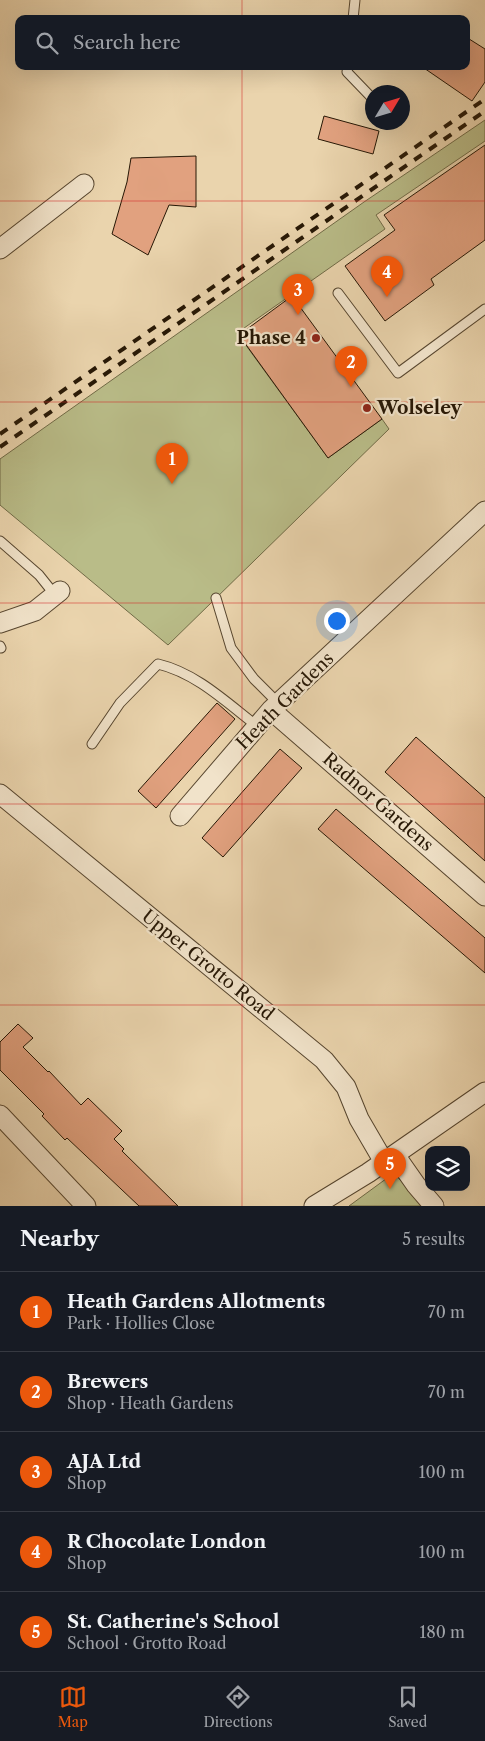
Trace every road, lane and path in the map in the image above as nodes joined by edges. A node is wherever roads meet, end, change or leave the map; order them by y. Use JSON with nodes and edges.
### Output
{"nodes":[{"id":1,"x":355,"y":0,"type":"edge"},
{"id":2,"x":353,"y":15,"type":"edge"},
{"id":3,"x":347,"y":70,"type":"edge"},
{"id":4,"x":365,"y":91,"type":"edge"},
{"id":5,"x":84,"y":184,"type":"dead end"},
{"id":6,"x":0,"y":249,"type":"edge"},
{"id":7,"x":338,"y":293,"type":"dead end"},
{"id":8,"x":485,"y":309,"type":"edge"},
{"id":9,"x":485,"y":511,"type":"edge"},
{"id":10,"x":0,"y":541,"type":"edge"},
{"id":11,"x":57,"y":593,"type":"joint"},
{"id":12,"x":216,"y":598,"type":"dead end"},
{"id":13,"x":0,"y":623,"type":"edge"},
{"id":14,"x":274,"y":706,"type":"junction"},
{"id":15,"x":257,"y":726,"type":"junction"},
{"id":16,"x":92,"y":744,"type":"dead end"},
{"id":17,"x":0,"y":794,"type":"edge"},
{"id":18,"x":180,"y":816,"type":"dead end"},
{"id":19,"x":485,"y":896,"type":"edge"},
{"id":20,"x":485,"y":1092,"type":"edge"},
{"id":21,"x":0,"y":1115,"type":"edge"},
{"id":22,"x":390,"y":1158,"type":"junction"},
{"id":23,"x":86,"y":1206,"type":"edge"},
{"id":24,"x":314,"y":1206,"type":"edge"},
{"id":25,"x":434,"y":1206,"type":"edge"}],
"edges":[{"from":1,"to":2,"type":"lane"},
{"from":3,"to":4,"type":"lane"},
{"from":5,"to":6,"type":"street"},
{"from":7,"to":8,"type":"lane"},
{"from":9,"to":14,"type":"street","name":"Heath Gardens"},
{"from":10,"to":11,"type":"lane"},
{"from":11,"to":13,"type":"street"},
{"from":12,"to":14,"type":"lane"},
{"from":14,"to":15,"type":"street","name":"Heath Gardens"},
{"from":14,"to":19,"type":"street","name":"Radnor Gardens"},
{"from":15,"to":16,"type":"lane"},
{"from":15,"to":18,"type":"street","name":"Heath Gardens"},
{"from":17,"to":22,"type":"street","name":"Upper Grotto Road"},
{"from":20,"to":22,"type":"street"},
{"from":21,"to":23,"type":"street"},
{"from":22,"to":24,"type":"street"},
{"from":22,"to":25,"type":"street","name":"Upper Grotto Road"}]}
